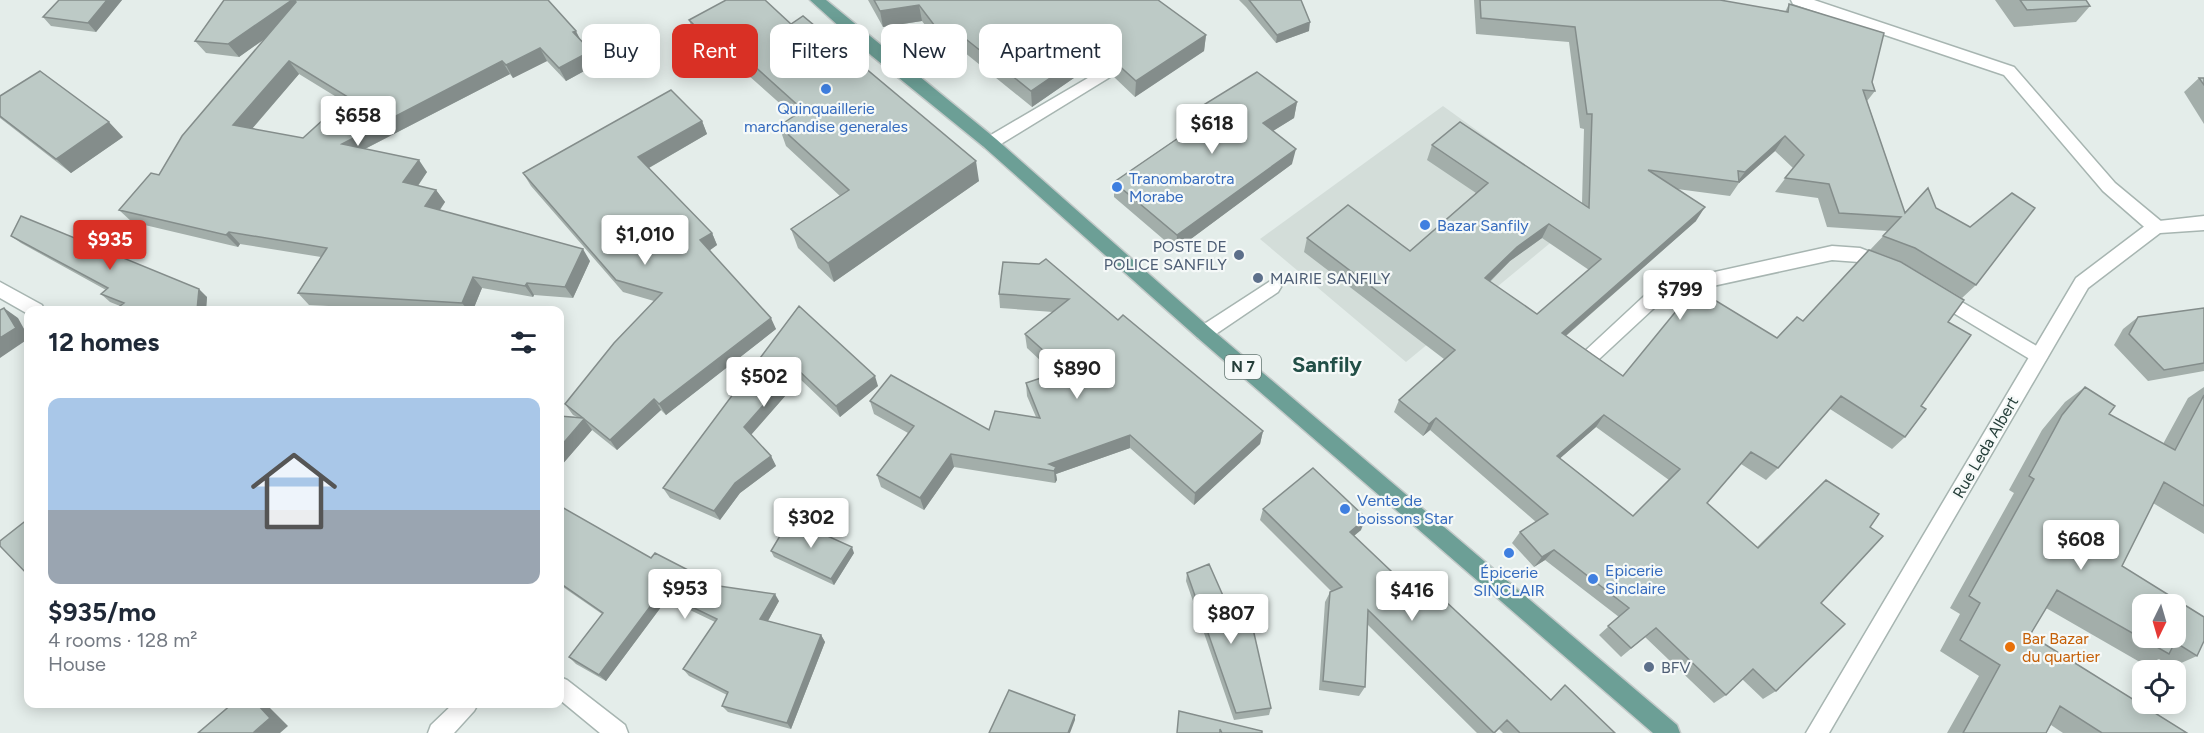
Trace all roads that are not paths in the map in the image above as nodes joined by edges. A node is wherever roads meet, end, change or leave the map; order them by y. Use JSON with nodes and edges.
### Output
{"nodes":[{"id":1,"x":1798,"y":0,"type":"edge"},
{"id":2,"x":825,"y":2,"type":"edge"},
{"id":3,"x":1097,"y":78,"type":"edge"},
{"id":4,"x":990,"y":143,"type":"junction"},
{"id":5,"x":2204,"y":223,"type":"edge"},
{"id":6,"x":2156,"y":227,"type":"junction"},
{"id":7,"x":1905,"y":274,"type":"edge"},
{"id":8,"x":1924,"y":286,"type":"edge"},
{"id":9,"x":1272,"y":287,"type":"dead end"},
{"id":10,"x":0,"y":289,"type":"edge"},
{"id":11,"x":29,"y":306,"type":"edge"},
{"id":12,"x":1204,"y":333,"type":"junction"},
{"id":13,"x":1592,"y":355,"type":"edge"},
{"id":14,"x":2039,"y":356,"type":"junction"},
{"id":15,"x":564,"y":690,"type":"edge"},
{"id":16,"x":463,"y":708,"type":"edge"},
{"id":17,"x":440,"y":733,"type":"edge"},
{"id":18,"x":617,"y":733,"type":"edge"},
{"id":19,"x":1669,"y":733,"type":"edge"},
{"id":20,"x":1817,"y":733,"type":"edge"}],
"edges":[{"from":1,"to":6,"type":"street"},
{"from":2,"to":4,"type":"main road","number":"N 7"},
{"from":3,"to":4,"type":"street"},
{"from":4,"to":12,"type":"main road","number":"N 7"},
{"from":5,"to":6,"type":"street"},
{"from":6,"to":14,"type":"street","name":"Rue Leda Albert"},
{"from":7,"to":13,"type":"street"},
{"from":8,"to":14,"type":"street"},
{"from":9,"to":12,"type":"street"},
{"from":10,"to":11,"type":"street"},
{"from":12,"to":19,"type":"main road","number":"N 7"},
{"from":14,"to":20,"type":"street","name":"Rue Leda Albert"},
{"from":15,"to":18,"type":"street"},
{"from":16,"to":17,"type":"street"}]}
